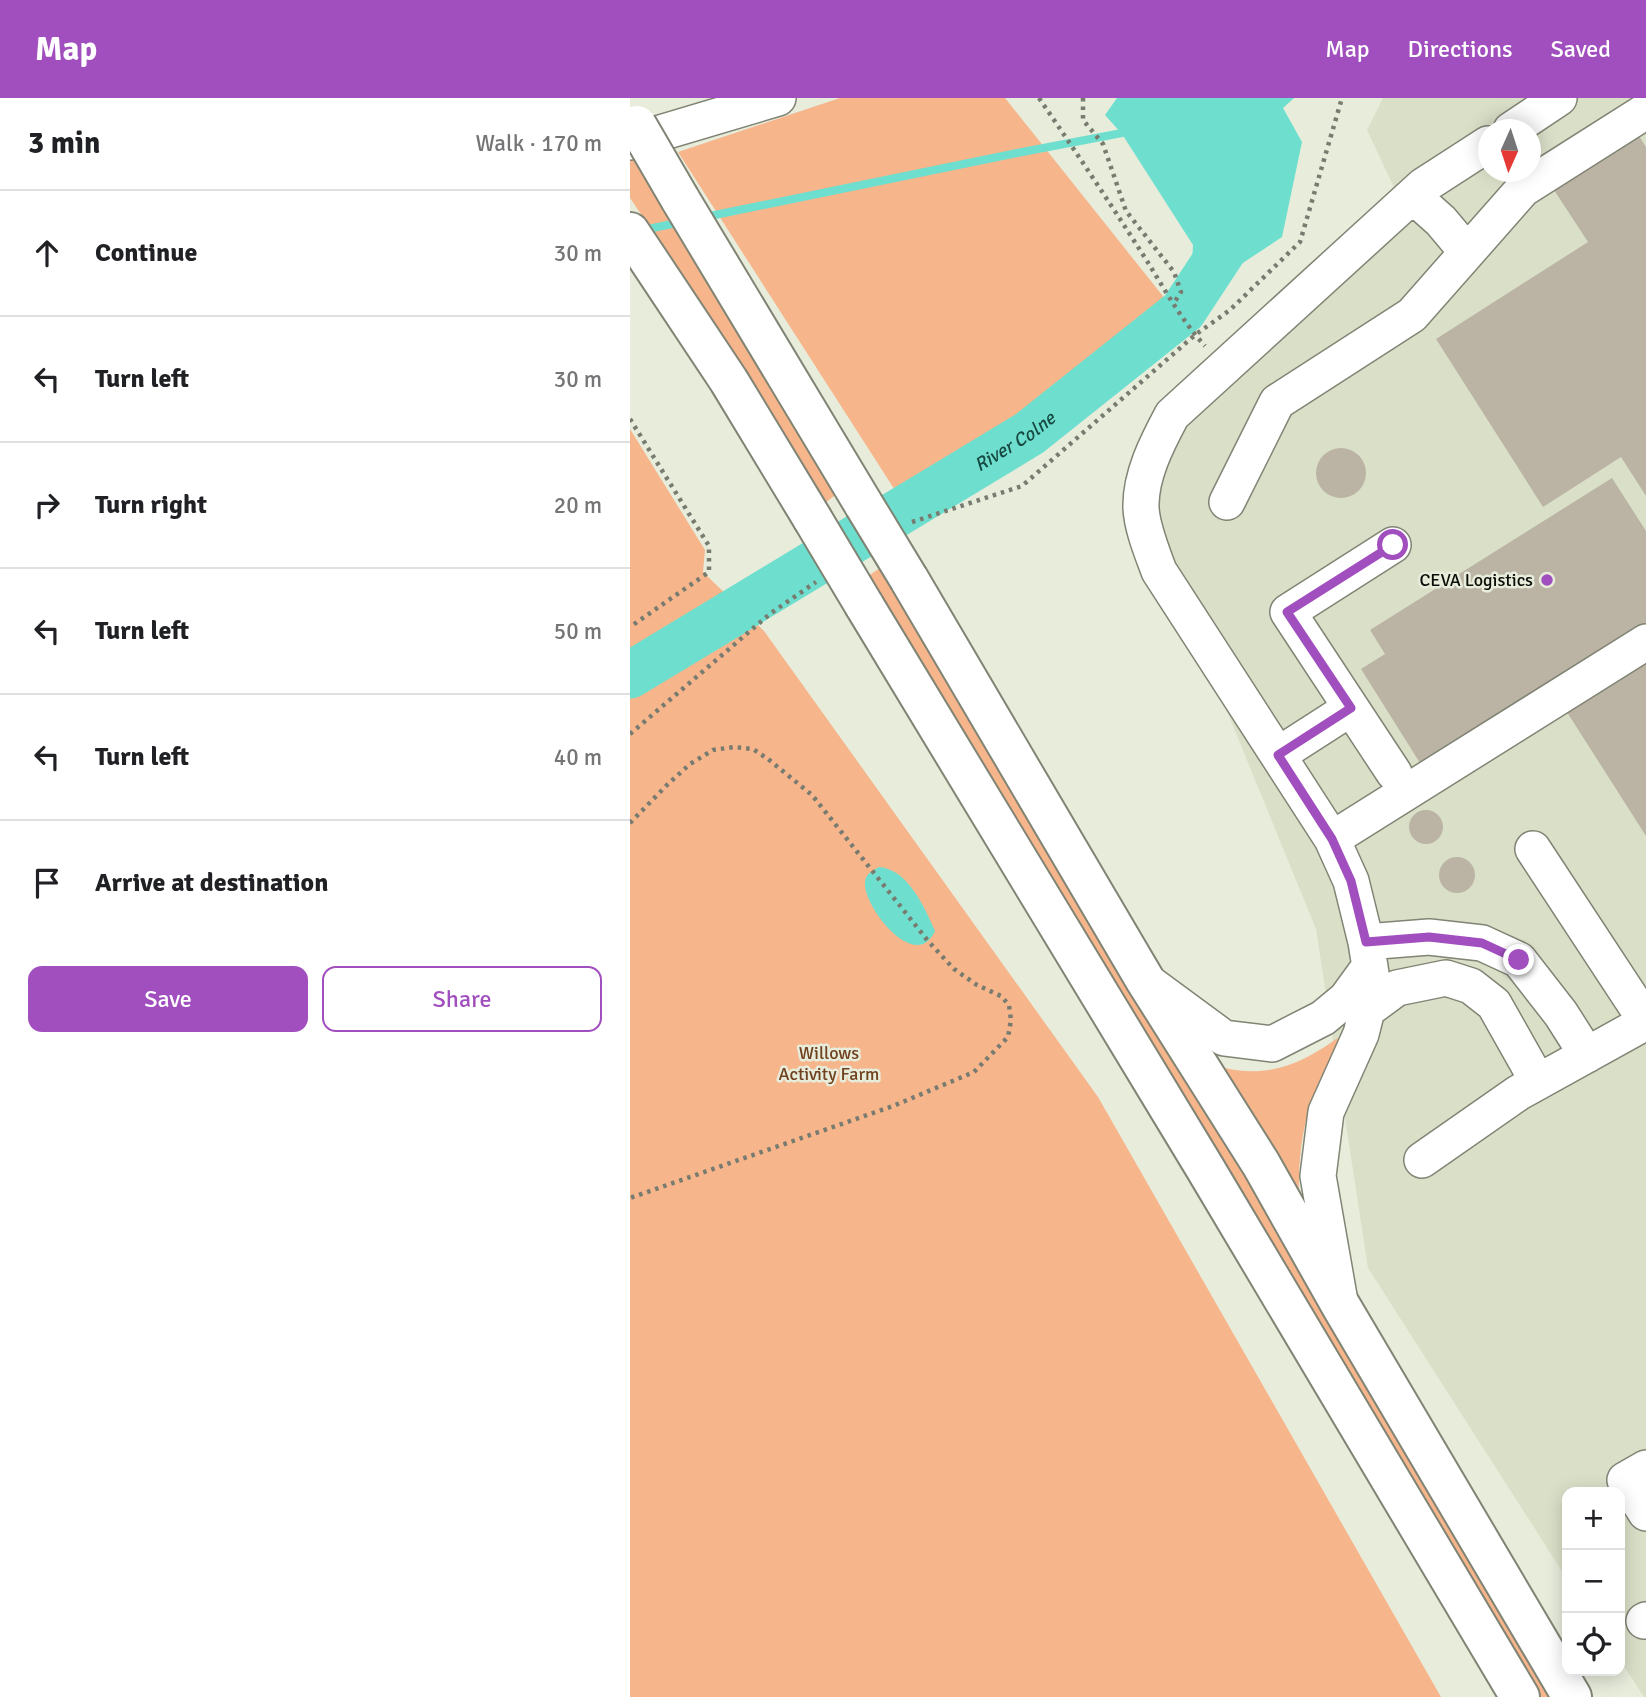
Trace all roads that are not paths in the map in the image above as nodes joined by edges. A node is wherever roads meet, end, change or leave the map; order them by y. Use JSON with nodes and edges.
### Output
{"nodes":[{"id":1,"x":778,"y":98,"type":"edge"},
{"id":2,"x":1559,"y":98,"type":"edge"},
{"id":3,"x":1646,"y":111,"type":"edge"},
{"id":4,"x":1528,"y":119,"type":"edge"},
{"id":5,"x":632,"y":127,"type":"edge"},
{"id":6,"x":1478,"y":151,"type":"edge"},
{"id":7,"x":1413,"y":196,"type":"junction"},
{"id":8,"x":630,"y":232,"type":"edge"},
{"id":9,"x":1467,"y":252,"type":"junction"},
{"id":10,"x":1227,"y":502,"type":"dead end"},
{"id":11,"x":1393,"y":545,"type":"dead end"},
{"id":12,"x":1646,"y":642,"type":"edge"},
{"id":13,"x":1351,"y":708,"type":"junction"},
{"id":14,"x":1278,"y":755,"type":"junction"},
{"id":15,"x":1394,"y":773,"type":"dead end"},
{"id":16,"x":1332,"y":839,"type":"junction"},
{"id":17,"x":1533,"y":849,"type":"dead end"},
{"id":18,"x":1368,"y":954,"type":"junction"},
{"id":19,"x":1145,"y":979,"type":"junction"},
{"id":20,"x":1646,"y":1021,"type":"edge"},
{"id":21,"x":1364,"y":1022,"type":"junction"},
{"id":22,"x":1587,"y":1055,"type":"junction"},
{"id":23,"x":1530,"y":1086,"type":"junction"},
{"id":24,"x":1422,"y":1160,"type":"dead end"},
{"id":25,"x":1341,"y":1306,"type":"junction"},
{"id":26,"x":1646,"y":1468,"type":"edge"},
{"id":27,"x":1646,"y":1513,"type":"edge"},
{"id":28,"x":1520,"y":1697,"type":"edge"},
{"id":29,"x":1572,"y":1697,"type":"edge"}],
"edges":[{"from":1,"to":5,"type":"street"},
{"from":2,"to":4,"type":"street"},
{"from":3,"to":9,"type":"street"},
{"from":5,"to":19,"type":"main road","bridge":true},
{"from":6,"to":7,"type":"street"},
{"from":7,"to":9,"type":"street"},
{"from":7,"to":14,"type":"street"},
{"from":8,"to":28,"type":"main road","bridge":true},
{"from":9,"to":10,"type":"street"},
{"from":11,"to":13,"type":"street"},
{"from":12,"to":16,"type":"street"},
{"from":13,"to":14,"type":"street"},
{"from":13,"to":15,"type":"street"},
{"from":14,"to":16,"type":"street"},
{"from":16,"to":18,"type":"street"},
{"from":17,"to":20,"type":"street"},
{"from":18,"to":19,"type":"street"},
{"from":18,"to":21,"type":"street"},
{"from":18,"to":22,"type":"street"},
{"from":19,"to":25,"type":"main road"},
{"from":20,"to":22,"type":"street"},
{"from":21,"to":23,"type":"street"},
{"from":21,"to":25,"type":"street"},
{"from":22,"to":23,"type":"street"},
{"from":23,"to":24,"type":"street"},
{"from":25,"to":29,"type":"main road"},
{"from":26,"to":27,"type":"street"}]}
